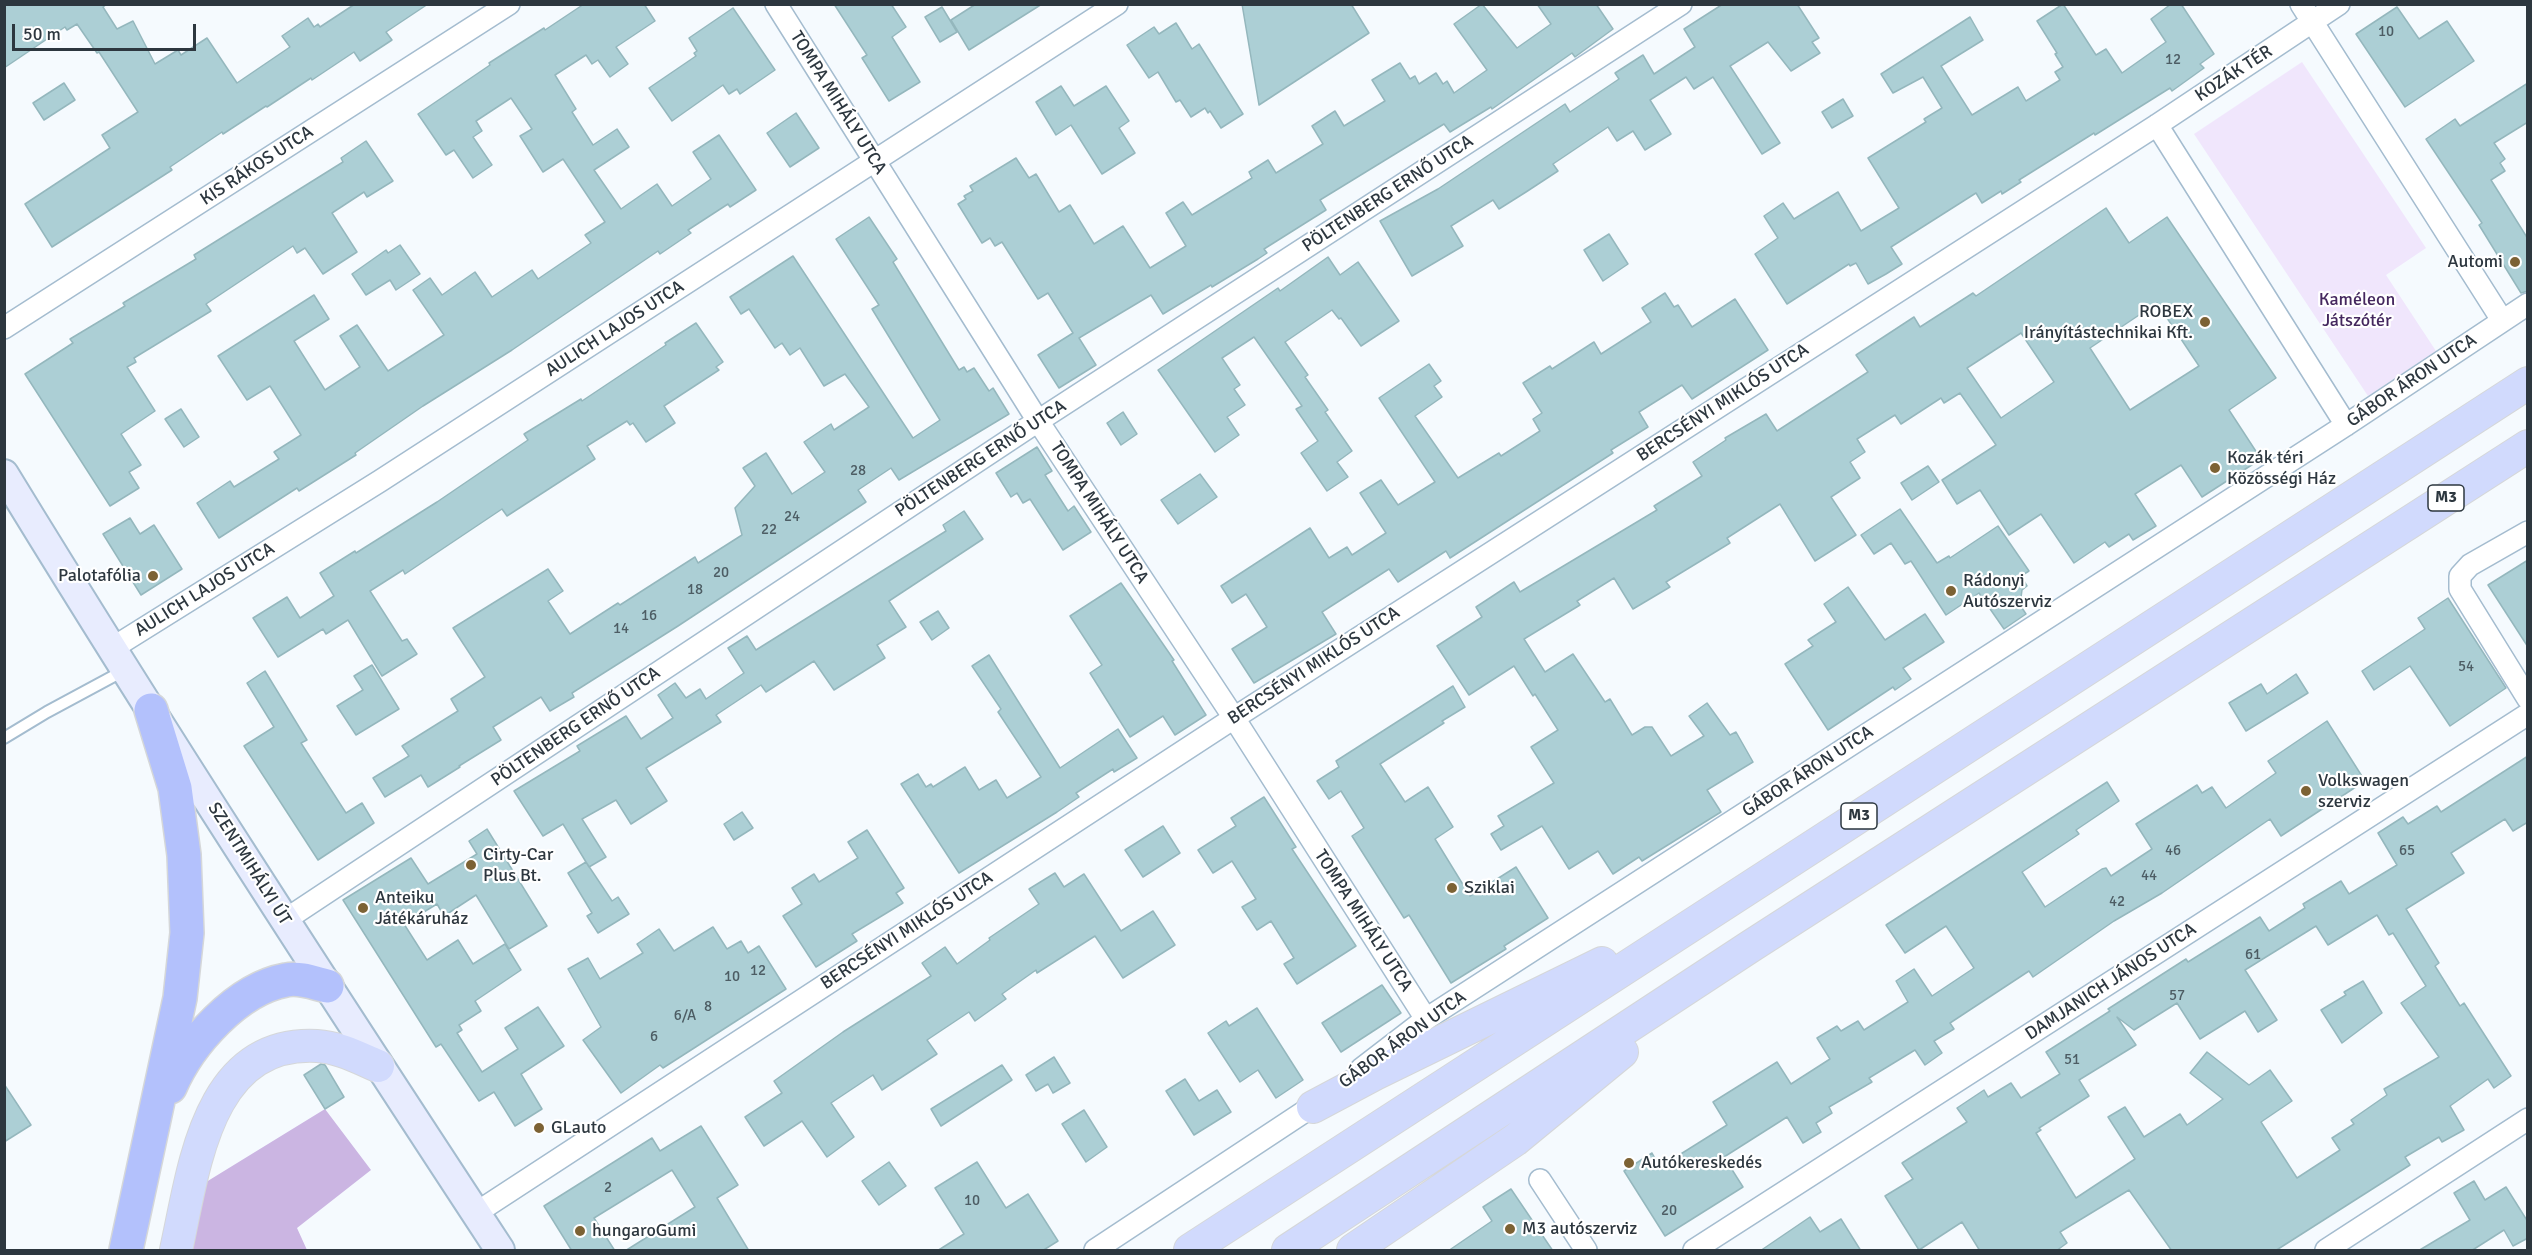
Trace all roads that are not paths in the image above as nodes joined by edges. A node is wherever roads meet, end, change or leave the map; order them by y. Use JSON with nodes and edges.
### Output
{"nodes":[{"id":1,"x":509,"y":4,"type":"edge"},
{"id":2,"x":776,"y":4,"type":"edge"},
{"id":3,"x":1117,"y":4,"type":"edge"},
{"id":4,"x":1681,"y":4,"type":"edge"},
{"id":5,"x":2301,"y":4,"type":"edge"},
{"id":6,"x":2339,"y":4,"type":"edge"},
{"id":7,"x":2312,"y":22,"type":"junction"},
{"id":8,"x":2157,"y":125,"type":"junction"},
{"id":9,"x":874,"y":162,"type":"junction"},
{"id":10,"x":2528,"y":304,"type":"edge"},
{"id":11,"x":2502,"y":320,"type":"junction"},
{"id":12,"x":4,"y":328,"type":"edge"},
{"id":13,"x":2528,"y":383,"type":"edge"},
{"id":14,"x":1038,"y":421,"type":"junction"},
{"id":15,"x":2346,"y":425,"type":"junction"},
{"id":16,"x":2528,"y":446,"type":"edge"},
{"id":17,"x":4,"y":474,"type":"edge"},
{"id":18,"x":2528,"y":532,"type":"edge"},
{"id":19,"x":118,"y":659,"type":"junction"},
{"id":20,"x":2528,"y":699,"type":"edge"},
{"id":21,"x":151,"y":710,"type":"junction"},
{"id":22,"x":2528,"y":714,"type":"edge"},
{"id":23,"x":1234,"y":718,"type":"junction"},
{"id":24,"x":4,"y":738,"type":"edge"},
{"id":25,"x":1726,"y":902,"type":"junction"},
{"id":26,"x":285,"y":921,"type":"junction"},
{"id":27,"x":1751,"y":946,"type":"junction"},
{"id":28,"x":327,"y":986,"type":"junction"},
{"id":29,"x":1426,"y":1019,"type":"junction"},
{"id":30,"x":378,"y":1066,"type":"junction"},
{"id":31,"x":1313,"y":1107,"type":"junction"},
{"id":32,"x":2528,"y":1119,"type":"edge"},
{"id":33,"x":154,"y":1122,"type":"junction"},
{"id":34,"x":1540,"y":1180,"type":"dead end"},
{"id":35,"x":476,"y":1213,"type":"junction"},
{"id":36,"x":126,"y":1251,"type":"edge"},
{"id":37,"x":176,"y":1251,"type":"edge"},
{"id":38,"x":500,"y":1251,"type":"edge"},
{"id":39,"x":1095,"y":1251,"type":"edge"},
{"id":40,"x":1190,"y":1251,"type":"edge"},
{"id":41,"x":1288,"y":1251,"type":"edge"},
{"id":42,"x":1353,"y":1251,"type":"edge"},
{"id":43,"x":1586,"y":1251,"type":"edge"},
{"id":44,"x":1694,"y":1251,"type":"edge"},
{"id":45,"x":2326,"y":1251,"type":"edge"}],
"edges":[{"from":1,"to":12,"type":"street","name":"KIS RÁKOS UTCA"},
{"from":2,"to":9,"type":"street","name":"TOMPA MIHÁLY UTCA"},
{"from":3,"to":9,"type":"street","name":"AULICH LAJOS UTCA"},
{"from":4,"to":14,"type":"street","name":"PÖLTENBERG ERNŐ UTCA"},
{"from":5,"to":7,"type":"street"},
{"from":6,"to":7,"type":"street"},
{"from":7,"to":8,"type":"street","name":"KOZÁK TÉR"},
{"from":7,"to":11,"type":"street"},
{"from":8,"to":15,"type":"street"},
{"from":8,"to":23,"type":"street","name":"BERCSÉNYI MIKLÓS UTCA"},
{"from":9,"to":14,"type":"street","name":"TOMPA MIHÁLY UTCA"},
{"from":9,"to":19,"type":"street","name":"AULICH LAJOS UTCA"},
{"from":10,"to":11,"type":"street","name":"GÁBOR ÁRON UTCA"},
{"from":11,"to":15,"type":"street","name":"GÁBOR ÁRON UTCA"},
{"from":13,"to":25,"type":"main road","number":"M3"},
{"from":14,"to":23,"type":"street","name":"TOMPA MIHÁLY UTCA"},
{"from":14,"to":26,"type":"street","name":"PÖLTENBERG ERNŐ UTCA"},
{"from":15,"to":29,"type":"street","name":"GÁBOR ÁRON UTCA"},
{"from":16,"to":27,"type":"main road","number":"M3"},
{"from":17,"to":19,"type":"main road","name":"SZENTMIHÁLYI ÚT"},
{"from":18,"to":20,"type":"street"},
{"from":19,"to":21,"type":"main road","name":"SZENTMIHÁLYI ÚT"},
{"from":19,"to":24,"type":"lane"},
{"from":21,"to":26,"type":"main road","name":"SZENTMIHÁLYI ÚT"},
{"from":21,"to":33,"type":"highway"},
{"from":22,"to":44,"type":"street","name":"DAMJANICH JÁNOS UTCA"},
{"from":23,"to":29,"type":"street","name":"TOMPA MIHÁLY UTCA"},
{"from":23,"to":35,"type":"street","name":"BERCSÉNYI MIKLÓS UTCA"},
{"from":25,"to":31,"type":"main road"},
{"from":25,"to":40,"type":"main road","number":"M3"},
{"from":26,"to":28,"type":"main road","name":"SZENTMIHÁLYI ÚT"},
{"from":27,"to":41,"type":"main road","number":"M3"},
{"from":27,"to":42,"type":"main road"},
{"from":28,"to":30,"type":"main road","name":"SZENTMIHÁLYI ÚT"},
{"from":28,"to":33,"type":"highway"},
{"from":29,"to":31,"type":"street","name":"GÁBOR ÁRON UTCA"},
{"from":30,"to":35,"type":"main road","name":"SZENTMIHÁLYI ÚT"},
{"from":30,"to":37,"type":"main road"},
{"from":31,"to":39,"type":"street","name":"GÁBOR ÁRON UTCA"},
{"from":32,"to":45,"type":"street"},
{"from":33,"to":36,"type":"highway"},
{"from":34,"to":43,"type":"street"},
{"from":35,"to":38,"type":"main road","name":"SZENTMIHÁLYI ÚT"}]}
